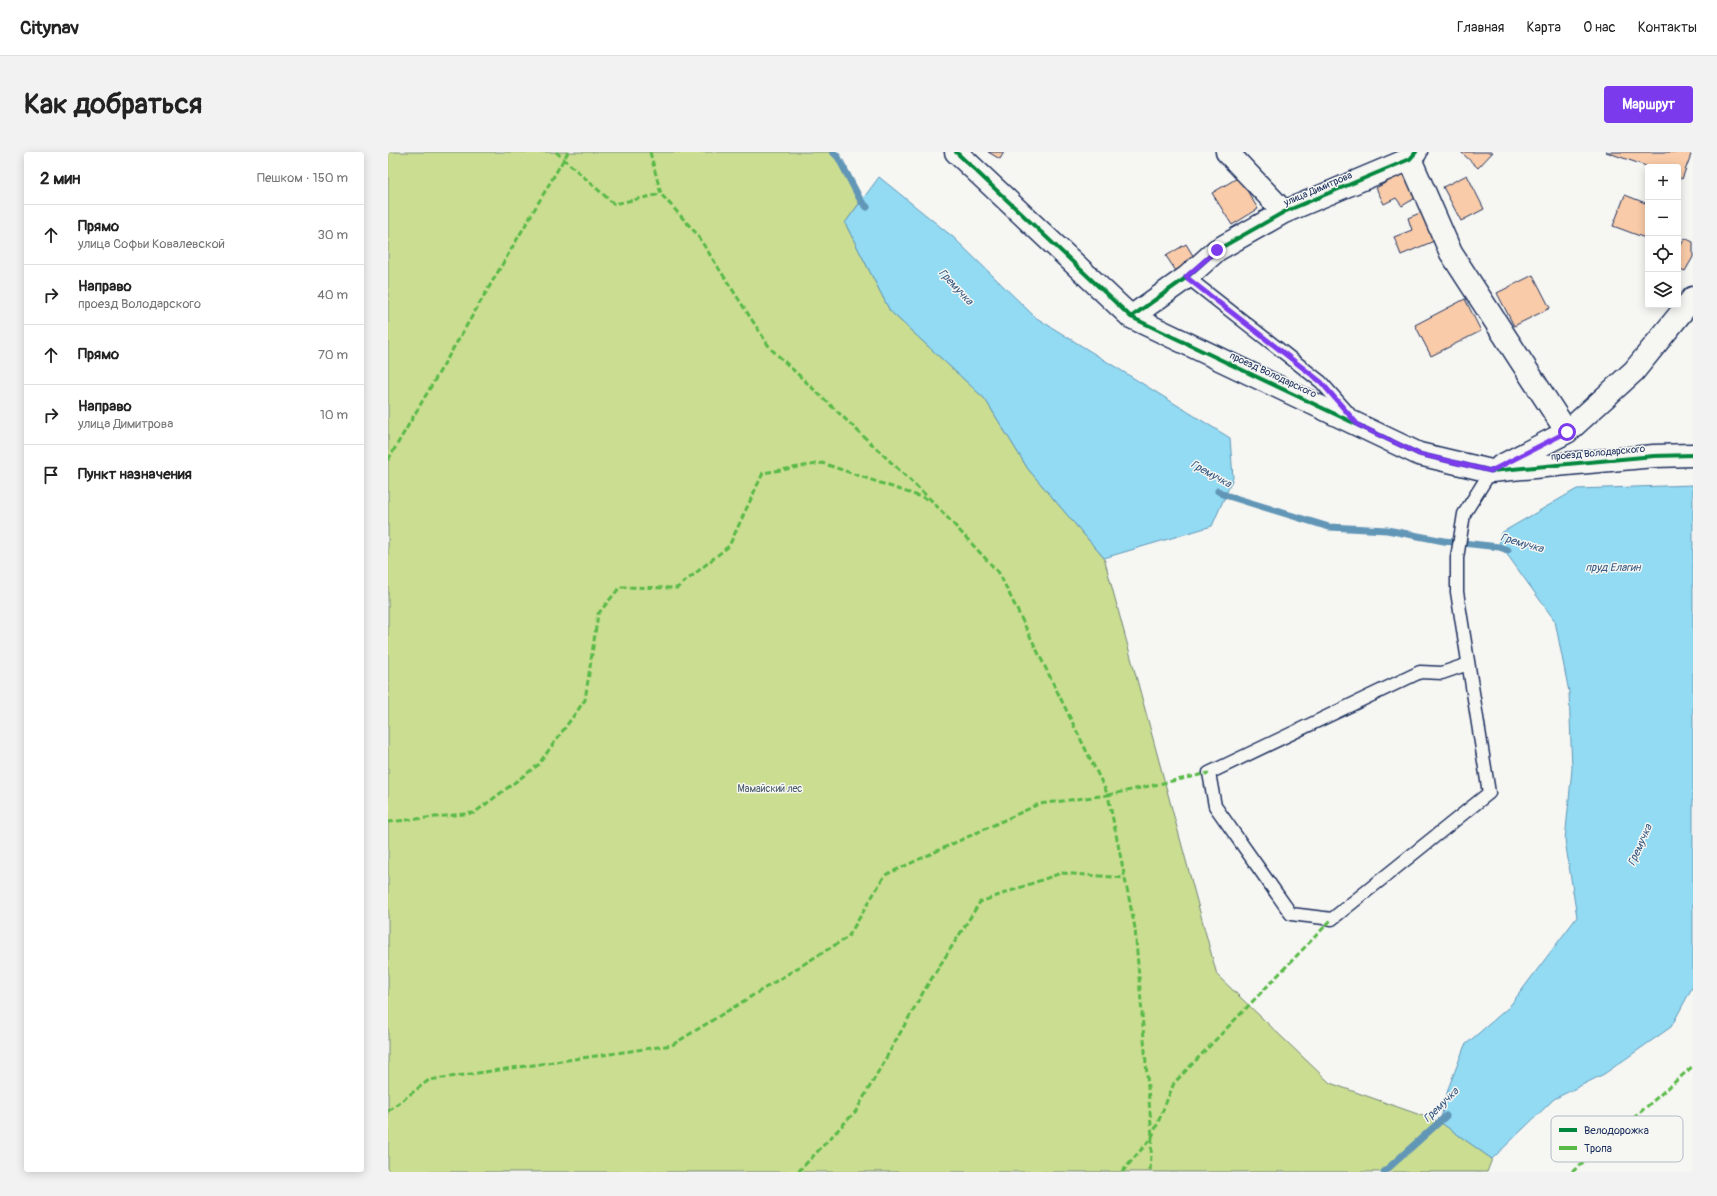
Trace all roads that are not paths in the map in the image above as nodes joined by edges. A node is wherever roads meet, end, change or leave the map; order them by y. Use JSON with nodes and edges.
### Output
{"nodes":[{"id":1,"x":956,"y":152,"type":"edge"},
{"id":2,"x":1227,"y":152,"type":"edge"},
{"id":3,"x":1413,"y":155,"type":"edge"},
{"id":4,"x":1284,"y":212,"type":"junction"},
{"id":5,"x":1186,"y":277,"type":"junction"},
{"id":6,"x":1693,"y":298,"type":"edge"},
{"id":7,"x":1131,"y":317,"type":"junction"},
{"id":8,"x":1358,"y":425,"type":"junction"},
{"id":9,"x":1567,"y":432,"type":"junction"},
{"id":10,"x":1693,"y":455,"type":"edge"},
{"id":11,"x":1491,"y":471,"type":"junction"},
{"id":12,"x":1468,"y":664,"type":"junction"}],
"edges":[{"from":1,"to":7,"type":"street","name":"проезд Володарского"},
{"from":2,"to":4,"type":"street"},
{"from":3,"to":4,"type":"street","name":"улица Димитрова"},
{"from":3,"to":9,"type":"street"},
{"from":4,"to":5,"type":"street","name":"улица Димитрова"},
{"from":5,"to":7,"type":"street","name":"улица Димитрова"},
{"from":5,"to":8,"type":"lane"},
{"from":6,"to":9,"type":"street"},
{"from":7,"to":8,"type":"street","name":"проезд Володарского"},
{"from":8,"to":11,"type":"street","name":"проезд Володарского"},
{"from":9,"to":11,"type":"street"},
{"from":10,"to":11,"type":"street","name":"проезд Володарского"},
{"from":11,"to":12,"type":"lane"},
{"from":12,"to":12,"type":"lane"}]}
